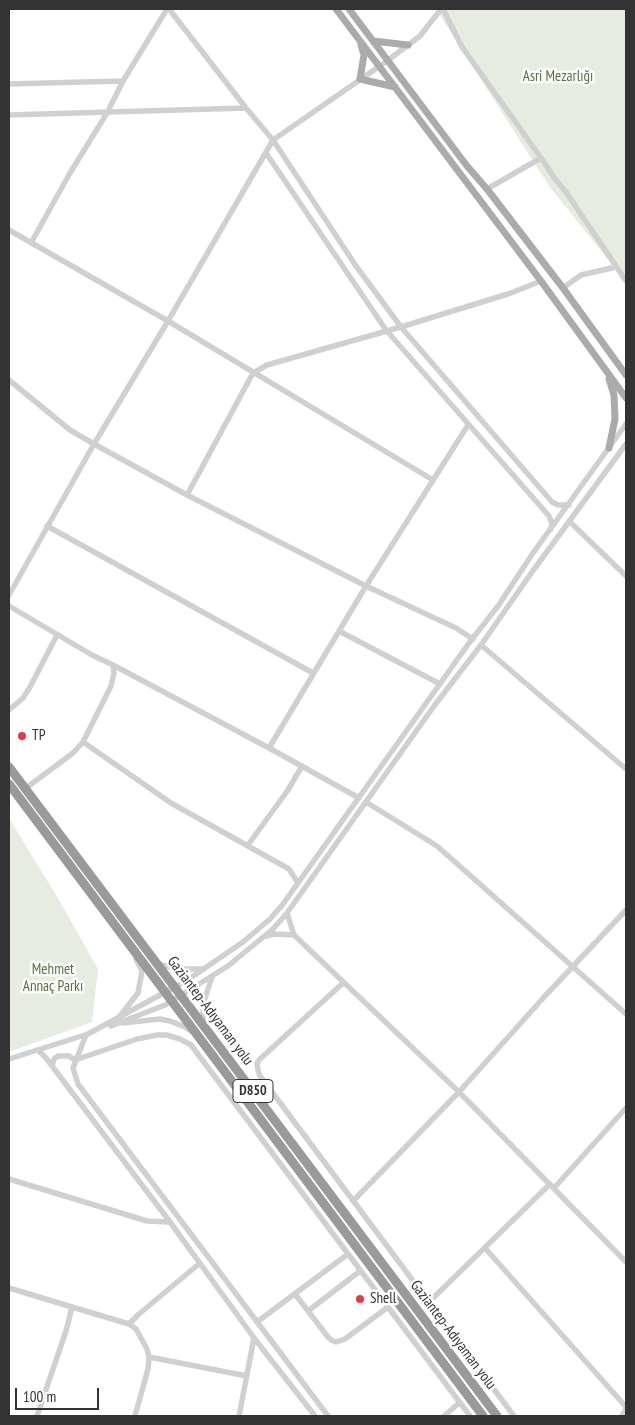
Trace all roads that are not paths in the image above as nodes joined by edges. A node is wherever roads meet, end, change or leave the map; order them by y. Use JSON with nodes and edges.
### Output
{"nodes":[{"id":1,"x":168,"y":9,"type":"edge"},
{"id":2,"x":336,"y":9,"type":"edge"},
{"id":3,"x":349,"y":9,"type":"edge"},
{"id":4,"x":442,"y":9,"type":"edge"},
{"id":5,"x":373,"y":41,"type":"junction"},
{"id":6,"x":361,"y":42,"type":"junction"},
{"id":7,"x":408,"y":45,"type":"junction"},
{"id":8,"x":387,"y":61,"type":"junction"},
{"id":9,"x":379,"y":66,"type":"junction"},
{"id":10,"x":360,"y":79,"type":"junction"},
{"id":11,"x":123,"y":82,"type":"junction"},
{"id":12,"x":9,"y":84,"type":"edge"},
{"id":13,"x":394,"y":87,"type":"junction"},
{"id":14,"x":246,"y":108,"type":"junction"},
{"id":15,"x":107,"y":113,"type":"junction"},
{"id":16,"x":9,"y":115,"type":"edge"},
{"id":17,"x":273,"y":140,"type":"junction"},
{"id":18,"x":266,"y":153,"type":"junction"},
{"id":19,"x":541,"y":158,"type":"junction"},
{"id":20,"x":487,"y":189,"type":"junction"},
{"id":21,"x":9,"y":230,"type":"edge"},
{"id":22,"x":31,"y":243,"type":"junction"},
{"id":23,"x":616,"y":267,"type":"junction"},
{"id":24,"x":541,"y":281,"type":"junction"},
{"id":25,"x":626,"y":281,"type":"edge"},
{"id":26,"x":563,"y":288,"type":"junction"},
{"id":27,"x":168,"y":321,"type":"junction"},
{"id":28,"x":401,"y":327,"type":"junction"},
{"id":29,"x":386,"y":330,"type":"junction"},
{"id":30,"x":253,"y":373,"type":"junction"},
{"id":31,"x":607,"y":374,"type":"junction"},
{"id":32,"x":626,"y":375,"type":"edge"},
{"id":33,"x":9,"y":380,"type":"edge"},
{"id":34,"x":626,"y":398,"type":"edge"},
{"id":35,"x":626,"y":424,"type":"edge"},
{"id":36,"x":468,"y":425,"type":"junction"},
{"id":37,"x":94,"y":444,"type":"junction"},
{"id":38,"x":625,"y":447,"type":"edge"},
{"id":39,"x":610,"y":448,"type":"junction"},
{"id":40,"x":433,"y":480,"type":"junction"},
{"id":41,"x":187,"y":495,"type":"junction"},
{"id":42,"x":568,"y":506,"type":"junction"},
{"id":43,"x":569,"y":521,"type":"junction"},
{"id":44,"x":47,"y":526,"type":"junction"},
{"id":45,"x":552,"y":528,"type":"junction"},
{"id":46,"x":626,"y":576,"type":"edge"},
{"id":47,"x":366,"y":586,"type":"junction"},
{"id":48,"x":9,"y":595,"type":"edge"},
{"id":49,"x":9,"y":606,"type":"edge"},
{"id":50,"x":339,"y":631,"type":"junction"},
{"id":51,"x":57,"y":635,"type":"junction"},
{"id":52,"x":473,"y":640,"type":"junction"},
{"id":53,"x":481,"y":645,"type":"junction"},
{"id":54,"x":113,"y":665,"type":"junction"},
{"id":55,"x":313,"y":673,"type":"junction"},
{"id":56,"x":440,"y":684,"type":"junction"},
{"id":57,"x":9,"y":710,"type":"edge"},
{"id":58,"x":82,"y":742,"type":"junction"},
{"id":59,"x":269,"y":748,"type":"junction"},
{"id":60,"x":9,"y":766,"type":"edge"},
{"id":61,"x":302,"y":766,"type":"junction"},
{"id":62,"x":626,"y":769,"type":"edge"},
{"id":63,"x":9,"y":784,"type":"edge"},
{"id":64,"x":26,"y":788,"type":"junction"},
{"id":65,"x":359,"y":798,"type":"junction"},
{"id":66,"x":366,"y":802,"type":"junction"},
{"id":67,"x":248,"y":846,"type":"junction"},
{"id":68,"x":298,"y":883,"type":"junction"},
{"id":69,"x":626,"y":910,"type":"edge"},
{"id":70,"x":287,"y":913,"type":"junction"},
{"id":71,"x":294,"y":935,"type":"junction"},
{"id":72,"x":264,"y":936,"type":"junction"},
{"id":73,"x":130,"y":948,"type":"junction"},
{"id":74,"x":157,"y":964,"type":"junction"},
{"id":75,"x":573,"y":967,"type":"junction"},
{"id":76,"x":204,"y":969,"type":"junction"},
{"id":77,"x":212,"y":977,"type":"junction"},
{"id":78,"x":343,"y":982,"type":"junction"},
{"id":79,"x":173,"y":994,"type":"junction"},
{"id":80,"x":626,"y":1014,"type":"edge"},
{"id":81,"x":118,"y":1018,"type":"junction"},
{"id":82,"x":114,"y":1024,"type":"junction"},
{"id":83,"x":203,"y":1024,"type":"junction"},
{"id":84,"x":86,"y":1035,"type":"junction"},
{"id":85,"x":200,"y":1038,"type":"junction"},
{"id":86,"x":38,"y":1050,"type":"junction"},
{"id":87,"x":9,"y":1059,"type":"edge"},
{"id":88,"x":75,"y":1060,"type":"junction"},
{"id":89,"x":52,"y":1066,"type":"junction"},
{"id":90,"x":459,"y":1092,"type":"junction"},
{"id":91,"x":626,"y":1108,"type":"edge"},
{"id":92,"x":9,"y":1179,"type":"edge"},
{"id":93,"x":552,"y":1186,"type":"junction"},
{"id":94,"x":353,"y":1201,"type":"junction"},
{"id":95,"x":170,"y":1222,"type":"junction"},
{"id":96,"x":485,"y":1248,"type":"junction"},
{"id":97,"x":348,"y":1254,"type":"junction"},
{"id":98,"x":626,"y":1262,"type":"edge"},
{"id":99,"x":200,"y":1263,"type":"junction"},
{"id":100,"x":360,"y":1271,"type":"junction"},
{"id":101,"x":9,"y":1288,"type":"edge"},
{"id":102,"x":295,"y":1294,"type":"junction"},
{"id":103,"x":429,"y":1302,"type":"junction"},
{"id":104,"x":72,"y":1307,"type":"junction"},
{"id":105,"x":388,"y":1308,"type":"junction"},
{"id":106,"x":308,"y":1311,"type":"junction"},
{"id":107,"x":257,"y":1322,"type":"junction"},
{"id":108,"x":129,"y":1324,"type":"junction"},
{"id":109,"x":254,"y":1338,"type":"junction"},
{"id":110,"x":150,"y":1357,"type":"junction"},
{"id":111,"x":247,"y":1376,"type":"junction"},
{"id":112,"x":459,"y":1403,"type":"junction"},
{"id":113,"x":626,"y":1408,"type":"edge"},
{"id":114,"x":468,"y":1414,"type":"edge"},
{"id":115,"x":37,"y":1416,"type":"edge"},
{"id":116,"x":135,"y":1416,"type":"edge"},
{"id":117,"x":239,"y":1416,"type":"edge"},
{"id":118,"x":315,"y":1416,"type":"edge"},
{"id":119,"x":328,"y":1416,"type":"edge"},
{"id":120,"x":444,"y":1416,"type":"edge"},
{"id":121,"x":461,"y":1416,"type":"edge"},
{"id":122,"x":483,"y":1416,"type":"edge"},
{"id":123,"x":497,"y":1416,"type":"edge"},
{"id":124,"x":514,"y":1416,"type":"edge"},
{"id":125,"x":622,"y":1416,"type":"edge"}],
"edges":[{"from":1,"to":11,"type":"street"},
{"from":1,"to":14,"type":"street"},
{"from":2,"to":6,"type":"main road"},
{"from":3,"to":5,"type":"main road"},
{"from":4,"to":7,"type":"street"},
{"from":4,"to":19,"type":"street"},
{"from":5,"to":7,"type":"main road"},
{"from":5,"to":8,"type":"main road"},
{"from":6,"to":9,"type":"main road"},
{"from":6,"to":10,"type":"main road"},
{"from":7,"to":8,"type":"street"},
{"from":8,"to":9,"type":"street"},
{"from":8,"to":20,"type":"main road"},
{"from":9,"to":10,"type":"street"},
{"from":9,"to":13,"type":"main road"},
{"from":10,"to":13,"type":"main road"},
{"from":10,"to":17,"type":"street"},
{"from":11,"to":12,"type":"street"},
{"from":11,"to":15,"type":"street"},
{"from":13,"to":24,"type":"main road"},
{"from":14,"to":15,"type":"street"},
{"from":14,"to":17,"type":"street"},
{"from":15,"to":16,"type":"street"},
{"from":15,"to":22,"type":"street"},
{"from":17,"to":18,"type":"street"},
{"from":17,"to":28,"type":"street"},
{"from":18,"to":27,"type":"street"},
{"from":18,"to":29,"type":"street"},
{"from":19,"to":20,"type":"street"},
{"from":19,"to":23,"type":"street"},
{"from":20,"to":26,"type":"main road"},
{"from":21,"to":22,"type":"street"},
{"from":22,"to":27,"type":"street"},
{"from":23,"to":25,"type":"street"},
{"from":23,"to":26,"type":"street"},
{"from":24,"to":28,"type":"street"},
{"from":24,"to":31,"type":"main road"},
{"from":26,"to":32,"type":"main road"},
{"from":27,"to":30,"type":"street"},
{"from":27,"to":37,"type":"street"},
{"from":28,"to":29,"type":"street"},
{"from":28,"to":42,"type":"street"},
{"from":29,"to":30,"type":"street"},
{"from":29,"to":36,"type":"street"},
{"from":30,"to":40,"type":"street"},
{"from":30,"to":41,"type":"street"},
{"from":31,"to":34,"type":"main road"},
{"from":31,"to":39,"type":"main road"},
{"from":33,"to":37,"type":"street"},
{"from":35,"to":39,"type":"street"},
{"from":36,"to":40,"type":"street"},
{"from":36,"to":45,"type":"street"},
{"from":37,"to":41,"type":"street"},
{"from":37,"to":44,"type":"street"},
{"from":38,"to":43,"type":"street"},
{"from":39,"to":42,"type":"street"},
{"from":40,"to":47,"type":"street"},
{"from":41,"to":47,"type":"street"},
{"from":42,"to":45,"type":"street"},
{"from":43,"to":46,"type":"street"},
{"from":43,"to":53,"type":"street"},
{"from":44,"to":48,"type":"street"},
{"from":44,"to":55,"type":"street"},
{"from":45,"to":52,"type":"street"},
{"from":47,"to":50,"type":"street"},
{"from":47,"to":52,"type":"street"},
{"from":49,"to":51,"type":"street"},
{"from":50,"to":55,"type":"street"},
{"from":50,"to":56,"type":"street"},
{"from":51,"to":54,"type":"street"},
{"from":51,"to":57,"type":"street"},
{"from":52,"to":56,"type":"street"},
{"from":53,"to":62,"type":"street"},
{"from":53,"to":66,"type":"street"},
{"from":54,"to":58,"type":"street"},
{"from":54,"to":59,"type":"street"},
{"from":55,"to":59,"type":"street"},
{"from":56,"to":65,"type":"street"},
{"from":58,"to":64,"type":"street"},
{"from":58,"to":67,"type":"street"},
{"from":59,"to":61,"type":"street"},
{"from":60,"to":64,"type":"highway","name":"Gaziantep-Adıyaman yolu","number":"D850"},
{"from":61,"to":65,"type":"street"},
{"from":61,"to":67,"type":"street"},
{"from":63,"to":73,"type":"highway","name":"Gaziantep-Adıyaman yolu","number":"D850"},
{"from":64,"to":74,"type":"highway","name":"Gaziantep-Adıyaman yolu","number":"D850"},
{"from":65,"to":68,"type":"street"},
{"from":66,"to":70,"type":"street"},
{"from":66,"to":75,"type":"street"},
{"from":67,"to":68,"type":"street"},
{"from":68,"to":76,"type":"street"},
{"from":69,"to":75,"type":"street"},
{"from":70,"to":71,"type":"street"},
{"from":70,"to":72,"type":"street"},
{"from":71,"to":72,"type":"street"},
{"from":71,"to":78,"type":"street"},
{"from":72,"to":77,"type":"street"},
{"from":73,"to":79,"type":"highway","name":"Gaziantep-Adıyaman yolu","number":"D850"},
{"from":73,"to":81,"type":"street"},
{"from":74,"to":76,"type":"street"},
{"from":74,"to":79,"type":"highway","name":"Gaziantep-Adıyaman yolu","number":"D850"},
{"from":75,"to":80,"type":"street"},
{"from":75,"to":90,"type":"street"},
{"from":76,"to":79,"type":"street"},
{"from":77,"to":79,"type":"street"},
{"from":77,"to":83,"type":"street"},
{"from":78,"to":90,"type":"street"},
{"from":78,"to":94,"type":"street"},
{"from":79,"to":81,"type":"street"},
{"from":79,"to":82,"type":"street"},
{"from":79,"to":83,"type":"highway","name":"Gaziantep-Adıyaman yolu","number":"D850"},
{"from":79,"to":85,"type":"highway","name":"Gaziantep-Adıyaman yolu","number":"D850"},
{"from":81,"to":84,"type":"street"},
{"from":82,"to":84,"type":"street"},
{"from":82,"to":85,"type":"street"},
{"from":83,"to":123,"type":"highway","name":"Gaziantep-Adıyaman yolu","number":"D850"},
{"from":84,"to":86,"type":"street"},
{"from":84,"to":88,"type":"street"},
{"from":85,"to":122,"type":"highway","name":"Gaziantep-Adıyaman yolu","number":"D850"},
{"from":86,"to":87,"type":"street"},
{"from":86,"to":89,"type":"street"},
{"from":88,"to":89,"type":"street"},
{"from":88,"to":97,"type":"street"},
{"from":88,"to":107,"type":"street"},
{"from":89,"to":95,"type":"street"},
{"from":90,"to":93,"type":"street"},
{"from":90,"to":94,"type":"street"},
{"from":91,"to":93,"type":"street"},
{"from":92,"to":95,"type":"street"},
{"from":93,"to":96,"type":"street"},
{"from":93,"to":98,"type":"street"},
{"from":94,"to":103,"type":"street"},
{"from":95,"to":99,"type":"street"},
{"from":96,"to":103,"type":"street"},
{"from":96,"to":113,"type":"street"},
{"from":97,"to":100,"type":"street"},
{"from":97,"to":102,"type":"street"},
{"from":99,"to":108,"type":"street"},
{"from":99,"to":109,"type":"street"},
{"from":100,"to":105,"type":"street"},
{"from":100,"to":106,"type":"street"},
{"from":101,"to":104,"type":"street"},
{"from":102,"to":106,"type":"street"},
{"from":102,"to":107,"type":"street"},
{"from":103,"to":124,"type":"street"},
{"from":104,"to":108,"type":"street"},
{"from":104,"to":115,"type":"street"},
{"from":105,"to":106,"type":"street"},
{"from":105,"to":112,"type":"street"},
{"from":107,"to":119,"type":"street"},
{"from":108,"to":110,"type":"street"},
{"from":109,"to":111,"type":"street"},
{"from":109,"to":118,"type":"street"},
{"from":110,"to":111,"type":"street"},
{"from":110,"to":116,"type":"street"},
{"from":111,"to":117,"type":"street"},
{"from":112,"to":114,"type":"street"},
{"from":112,"to":120,"type":"street"},
{"from":113,"to":125,"type":"street"},
{"from":114,"to":121,"type":"street"}]}
